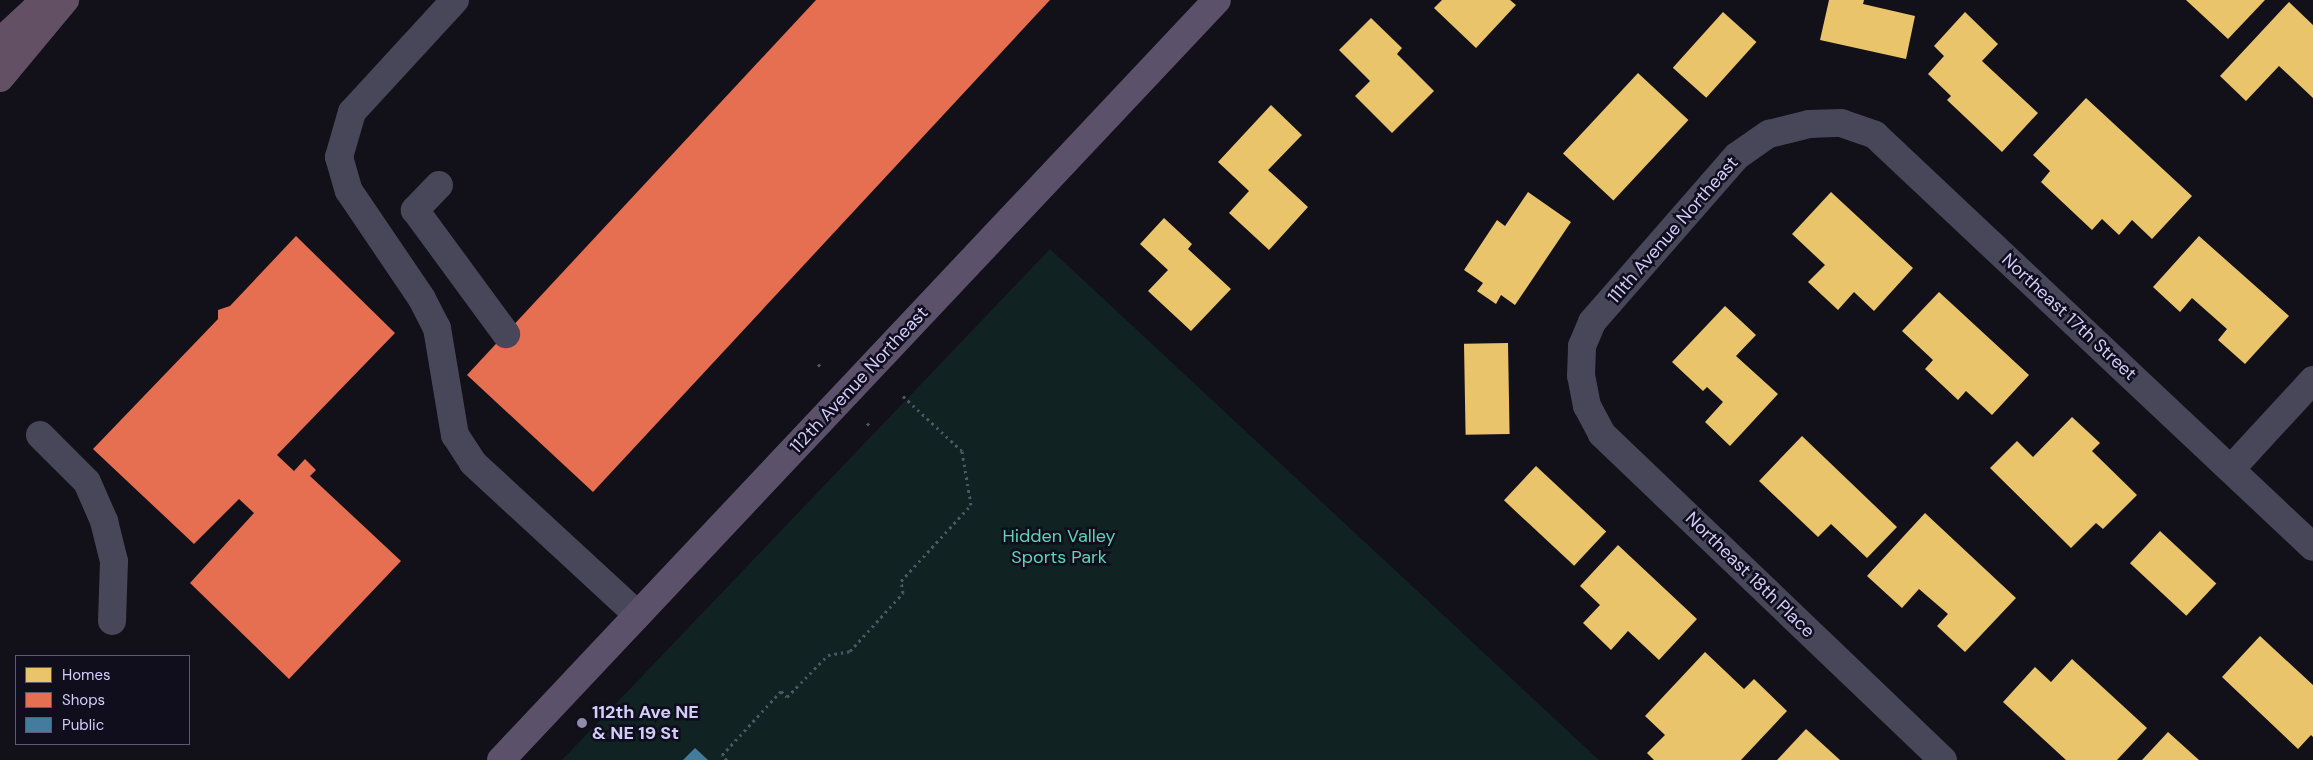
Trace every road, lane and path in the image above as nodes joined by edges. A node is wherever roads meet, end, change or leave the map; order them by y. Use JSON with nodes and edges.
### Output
{"nodes":[{"id":1,"x":45,"y":0,"type":"edge"},
{"id":2,"x":65,"y":0,"type":"edge"},
{"id":3,"x":455,"y":0,"type":"edge"},
{"id":4,"x":1216,"y":0,"type":"edge"},
{"id":5,"x":0,"y":42,"type":"edge"},
{"id":6,"x":0,"y":78,"type":"edge"},
{"id":7,"x":1809,"y":124,"type":"joint"},
{"id":8,"x":438,"y":185,"type":"dead end"},
{"id":9,"x":506,"y":334,"type":"dead end"},
{"id":10,"x":1581,"y":376,"type":"joint"},
{"id":11,"x":2313,"y":380,"type":"edge"},
{"id":12,"x":902,"y":395,"type":"dead end"},
{"id":13,"x":867,"y":423,"type":"dead end"},
{"id":14,"x":872,"y":427,"type":"dead end"},
{"id":15,"x":40,"y":435,"type":"dead end"},
{"id":16,"x":2231,"y":469,"type":"junction"},
{"id":17,"x":2313,"y":547,"type":"edge"},
{"id":18,"x":638,"y":614,"type":"junction"},
{"id":19,"x":112,"y":621,"type":"dead end"},
{"id":20,"x":501,"y":760,"type":"edge"},
{"id":21,"x":727,"y":760,"type":"edge"},
{"id":22,"x":1943,"y":760,"type":"edge"}],
"edges":[{"from":1,"to":5,"type":"highway"},
{"from":2,"to":6,"type":"highway"},
{"from":3,"to":18,"type":"street"},
{"from":4,"to":18,"type":"main road","name":"112th Avenue Northeast"},
{"from":7,"to":10,"type":"street","name":"111th Avenue Northeast"},
{"from":7,"to":16,"type":"street","name":"Northeast 17th Street"},
{"from":8,"to":9,"type":"street"},
{"from":10,"to":22,"type":"street","name":"Northeast 18th Place"},
{"from":11,"to":16,"type":"street"},
{"from":12,"to":21,"type":"path"},
{"from":13,"to":14,"type":"path"},
{"from":15,"to":19,"type":"street"},
{"from":16,"to":17,"type":"street","name":"Northeast 17th Street"},
{"from":18,"to":20,"type":"main road","name":"112th Avenue Northeast"}]}
